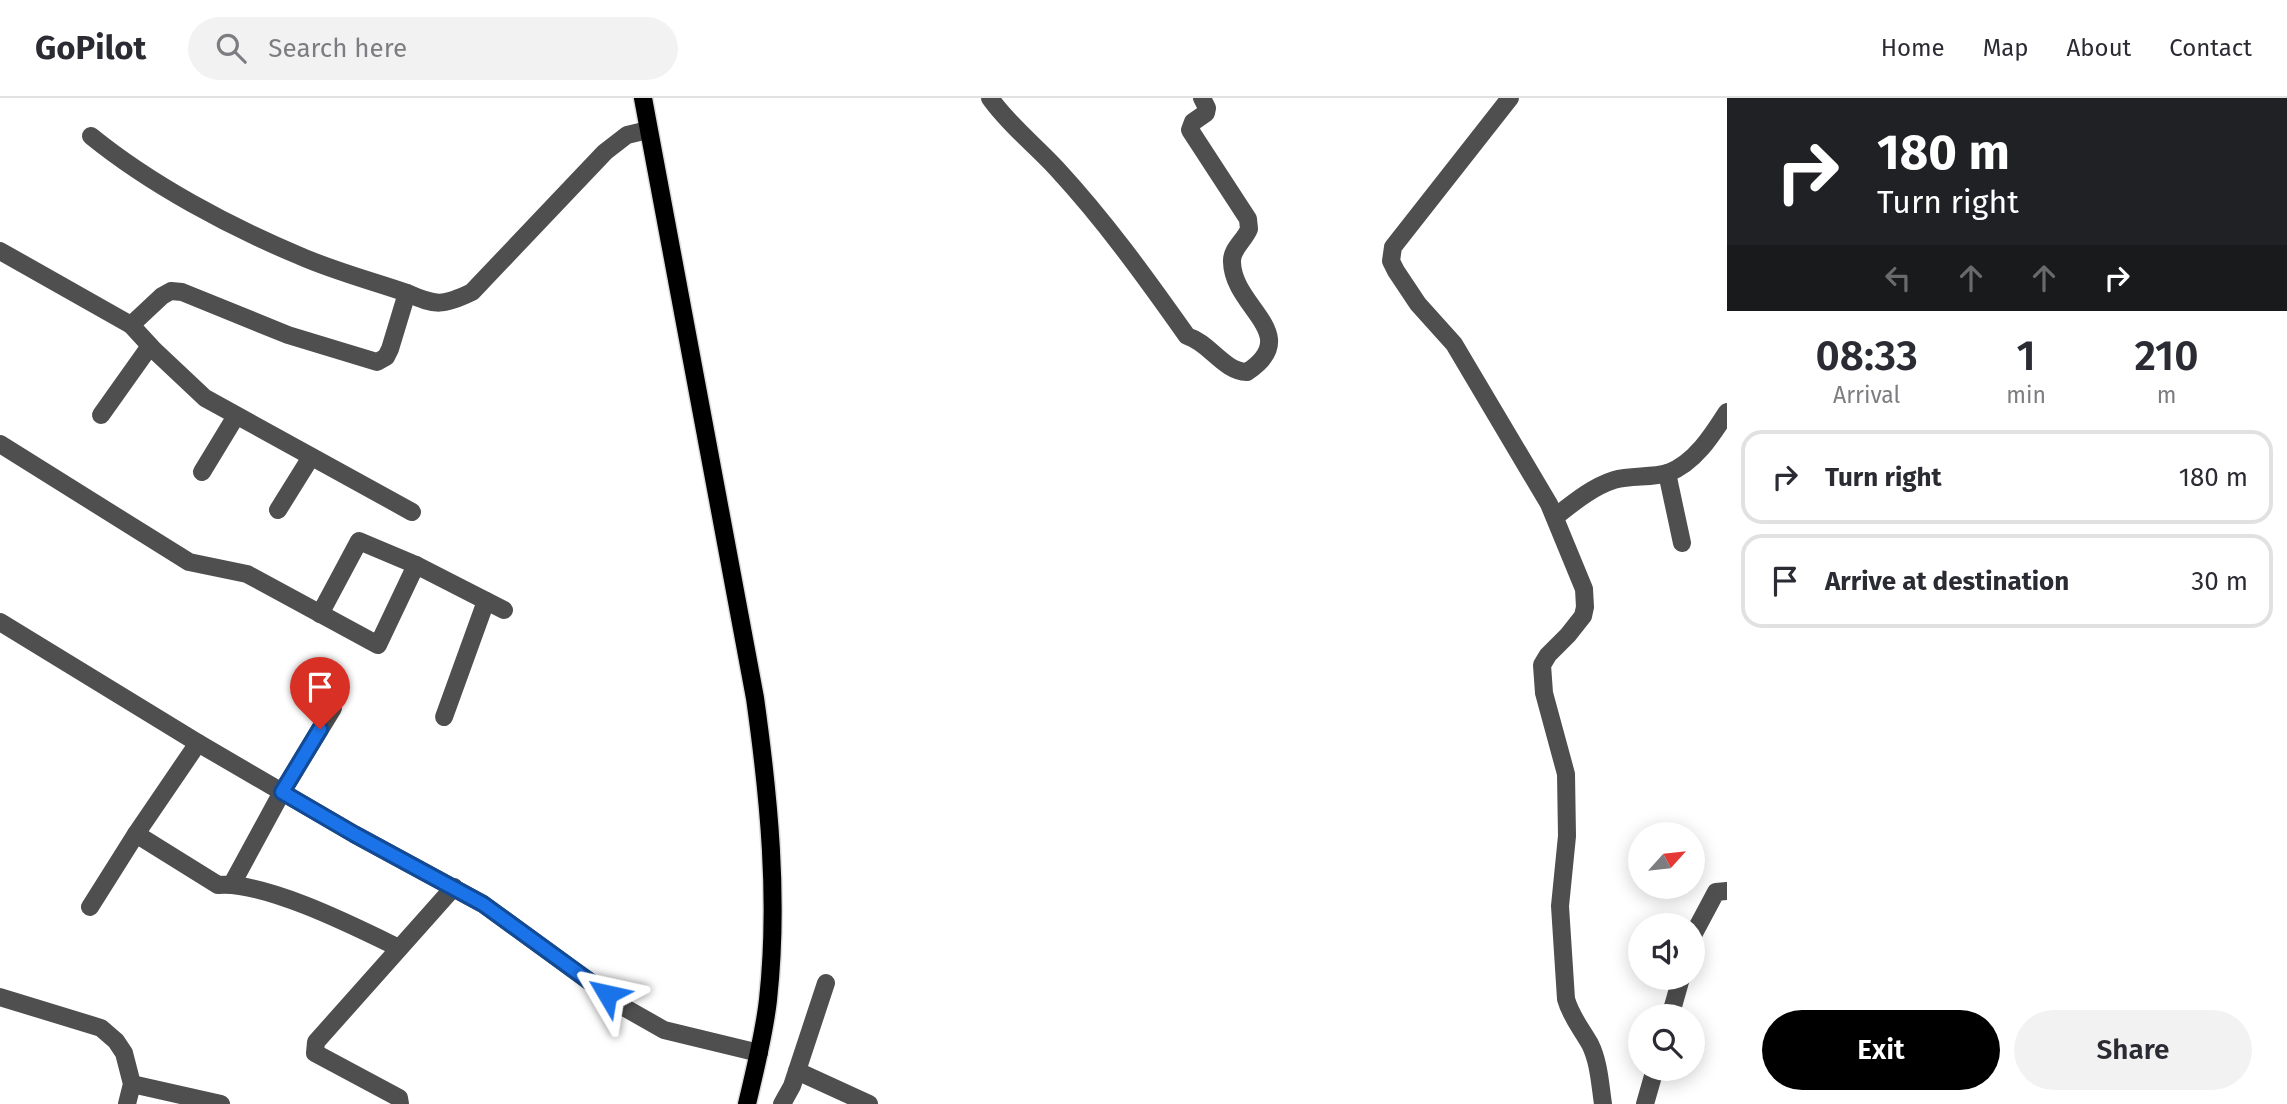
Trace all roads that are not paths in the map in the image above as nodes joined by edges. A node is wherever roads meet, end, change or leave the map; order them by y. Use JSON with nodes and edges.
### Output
{"nodes":[{"id":1,"x":643,"y":98,"type":"edge"},
{"id":2,"x":990,"y":98,"type":"edge"},
{"id":3,"x":1202,"y":98,"type":"edge"},
{"id":4,"x":1510,"y":98,"type":"edge"},
{"id":5,"x":648,"y":130,"type":"junction"},
{"id":6,"x":91,"y":136,"type":"dead end"},
{"id":7,"x":0,"y":251,"type":"edge"},
{"id":8,"x":407,"y":293,"type":"junction"},
{"id":9,"x":131,"y":324,"type":"junction"},
{"id":10,"x":150,"y":346,"type":"junction"},
{"id":11,"x":1727,"y":412,"type":"edge"},
{"id":12,"x":101,"y":415,"type":"dead end"},
{"id":13,"x":236,"y":416,"type":"junction"},
{"id":14,"x":0,"y":444,"type":"edge"},
{"id":15,"x":311,"y":457,"type":"junction"},
{"id":16,"x":202,"y":472,"type":"dead end"},
{"id":17,"x":1667,"y":473,"type":"junction"},
{"id":18,"x":278,"y":510,"type":"dead end"},
{"id":19,"x":412,"y":512,"type":"dead end"},
{"id":20,"x":1555,"y":517,"type":"junction"},
{"id":21,"x":1682,"y":544,"type":"dead end"},
{"id":22,"x":416,"y":565,"type":"junction"},
{"id":23,"x":486,"y":601,"type":"junction"},
{"id":24,"x":504,"y":610,"type":"dead end"},
{"id":25,"x":320,"y":614,"type":"junction"},
{"id":26,"x":0,"y":622,"type":"edge"},
{"id":27,"x":334,"y":708,"type":"dead end"},
{"id":28,"x":444,"y":717,"type":"dead end"},
{"id":29,"x":198,"y":743,"type":"junction"},
{"id":30,"x":282,"y":792,"type":"junction"},
{"id":31,"x":136,"y":834,"type":"junction"},
{"id":32,"x":232,"y":884,"type":"junction"},
{"id":33,"x":454,"y":887,"type":"junction"},
{"id":34,"x":1727,"y":891,"type":"edge"},
{"id":35,"x":90,"y":908,"type":"dead end"},
{"id":36,"x":1705,"y":913,"type":"edge"},
{"id":37,"x":399,"y":948,"type":"junction"},
{"id":38,"x":826,"y":983,"type":"dead end"},
{"id":39,"x":0,"y":997,"type":"edge"},
{"id":40,"x":759,"y":1053,"type":"junction"},
{"id":41,"x":797,"y":1071,"type":"junction"},
{"id":42,"x":1652,"y":1081,"type":"edge"},
{"id":43,"x":132,"y":1084,"type":"junction"},
{"id":44,"x":127,"y":1104,"type":"edge"},
{"id":45,"x":221,"y":1104,"type":"edge"},
{"id":46,"x":400,"y":1104,"type":"edge"},
{"id":47,"x":747,"y":1104,"type":"edge"},
{"id":48,"x":782,"y":1104,"type":"edge"},
{"id":49,"x":869,"y":1104,"type":"edge"},
{"id":50,"x":1603,"y":1104,"type":"edge"},
{"id":51,"x":1645,"y":1104,"type":"edge"}],
"edges":[{"from":1,"to":5,"type":"main road"},
{"from":2,"to":3,"type":"street"},
{"from":4,"to":20,"type":"street"},
{"from":5,"to":8,"type":"street"},
{"from":5,"to":40,"type":"main road"},
{"from":6,"to":8,"type":"street"},
{"from":7,"to":9,"type":"street"},
{"from":8,"to":9,"type":"street"},
{"from":9,"to":10,"type":"street"},
{"from":10,"to":12,"type":"street"},
{"from":10,"to":13,"type":"street"},
{"from":11,"to":17,"type":"street"},
{"from":13,"to":15,"type":"street"},
{"from":13,"to":16,"type":"street"},
{"from":14,"to":25,"type":"street"},
{"from":15,"to":18,"type":"street"},
{"from":15,"to":19,"type":"street"},
{"from":17,"to":20,"type":"street"},
{"from":17,"to":21,"type":"street"},
{"from":20,"to":50,"type":"street"},
{"from":22,"to":23,"type":"street"},
{"from":22,"to":25,"type":"street"},
{"from":22,"to":25,"type":"street"},
{"from":23,"to":24,"type":"street"},
{"from":23,"to":28,"type":"street"},
{"from":26,"to":29,"type":"street"},
{"from":27,"to":30,"type":"street"},
{"from":29,"to":30,"type":"street"},
{"from":29,"to":31,"type":"street"},
{"from":30,"to":32,"type":"street"},
{"from":30,"to":33,"type":"street"},
{"from":31,"to":32,"type":"street"},
{"from":31,"to":35,"type":"street"},
{"from":32,"to":37,"type":"street"},
{"from":33,"to":37,"type":"street"},
{"from":33,"to":40,"type":"street"},
{"from":34,"to":36,"type":"street"},
{"from":37,"to":46,"type":"street"},
{"from":38,"to":41,"type":"street"},
{"from":39,"to":43,"type":"street"},
{"from":40,"to":47,"type":"main road"},
{"from":41,"to":48,"type":"street"},
{"from":41,"to":49,"type":"street"},
{"from":42,"to":51,"type":"street"},
{"from":43,"to":44,"type":"street"},
{"from":43,"to":45,"type":"street"}]}
